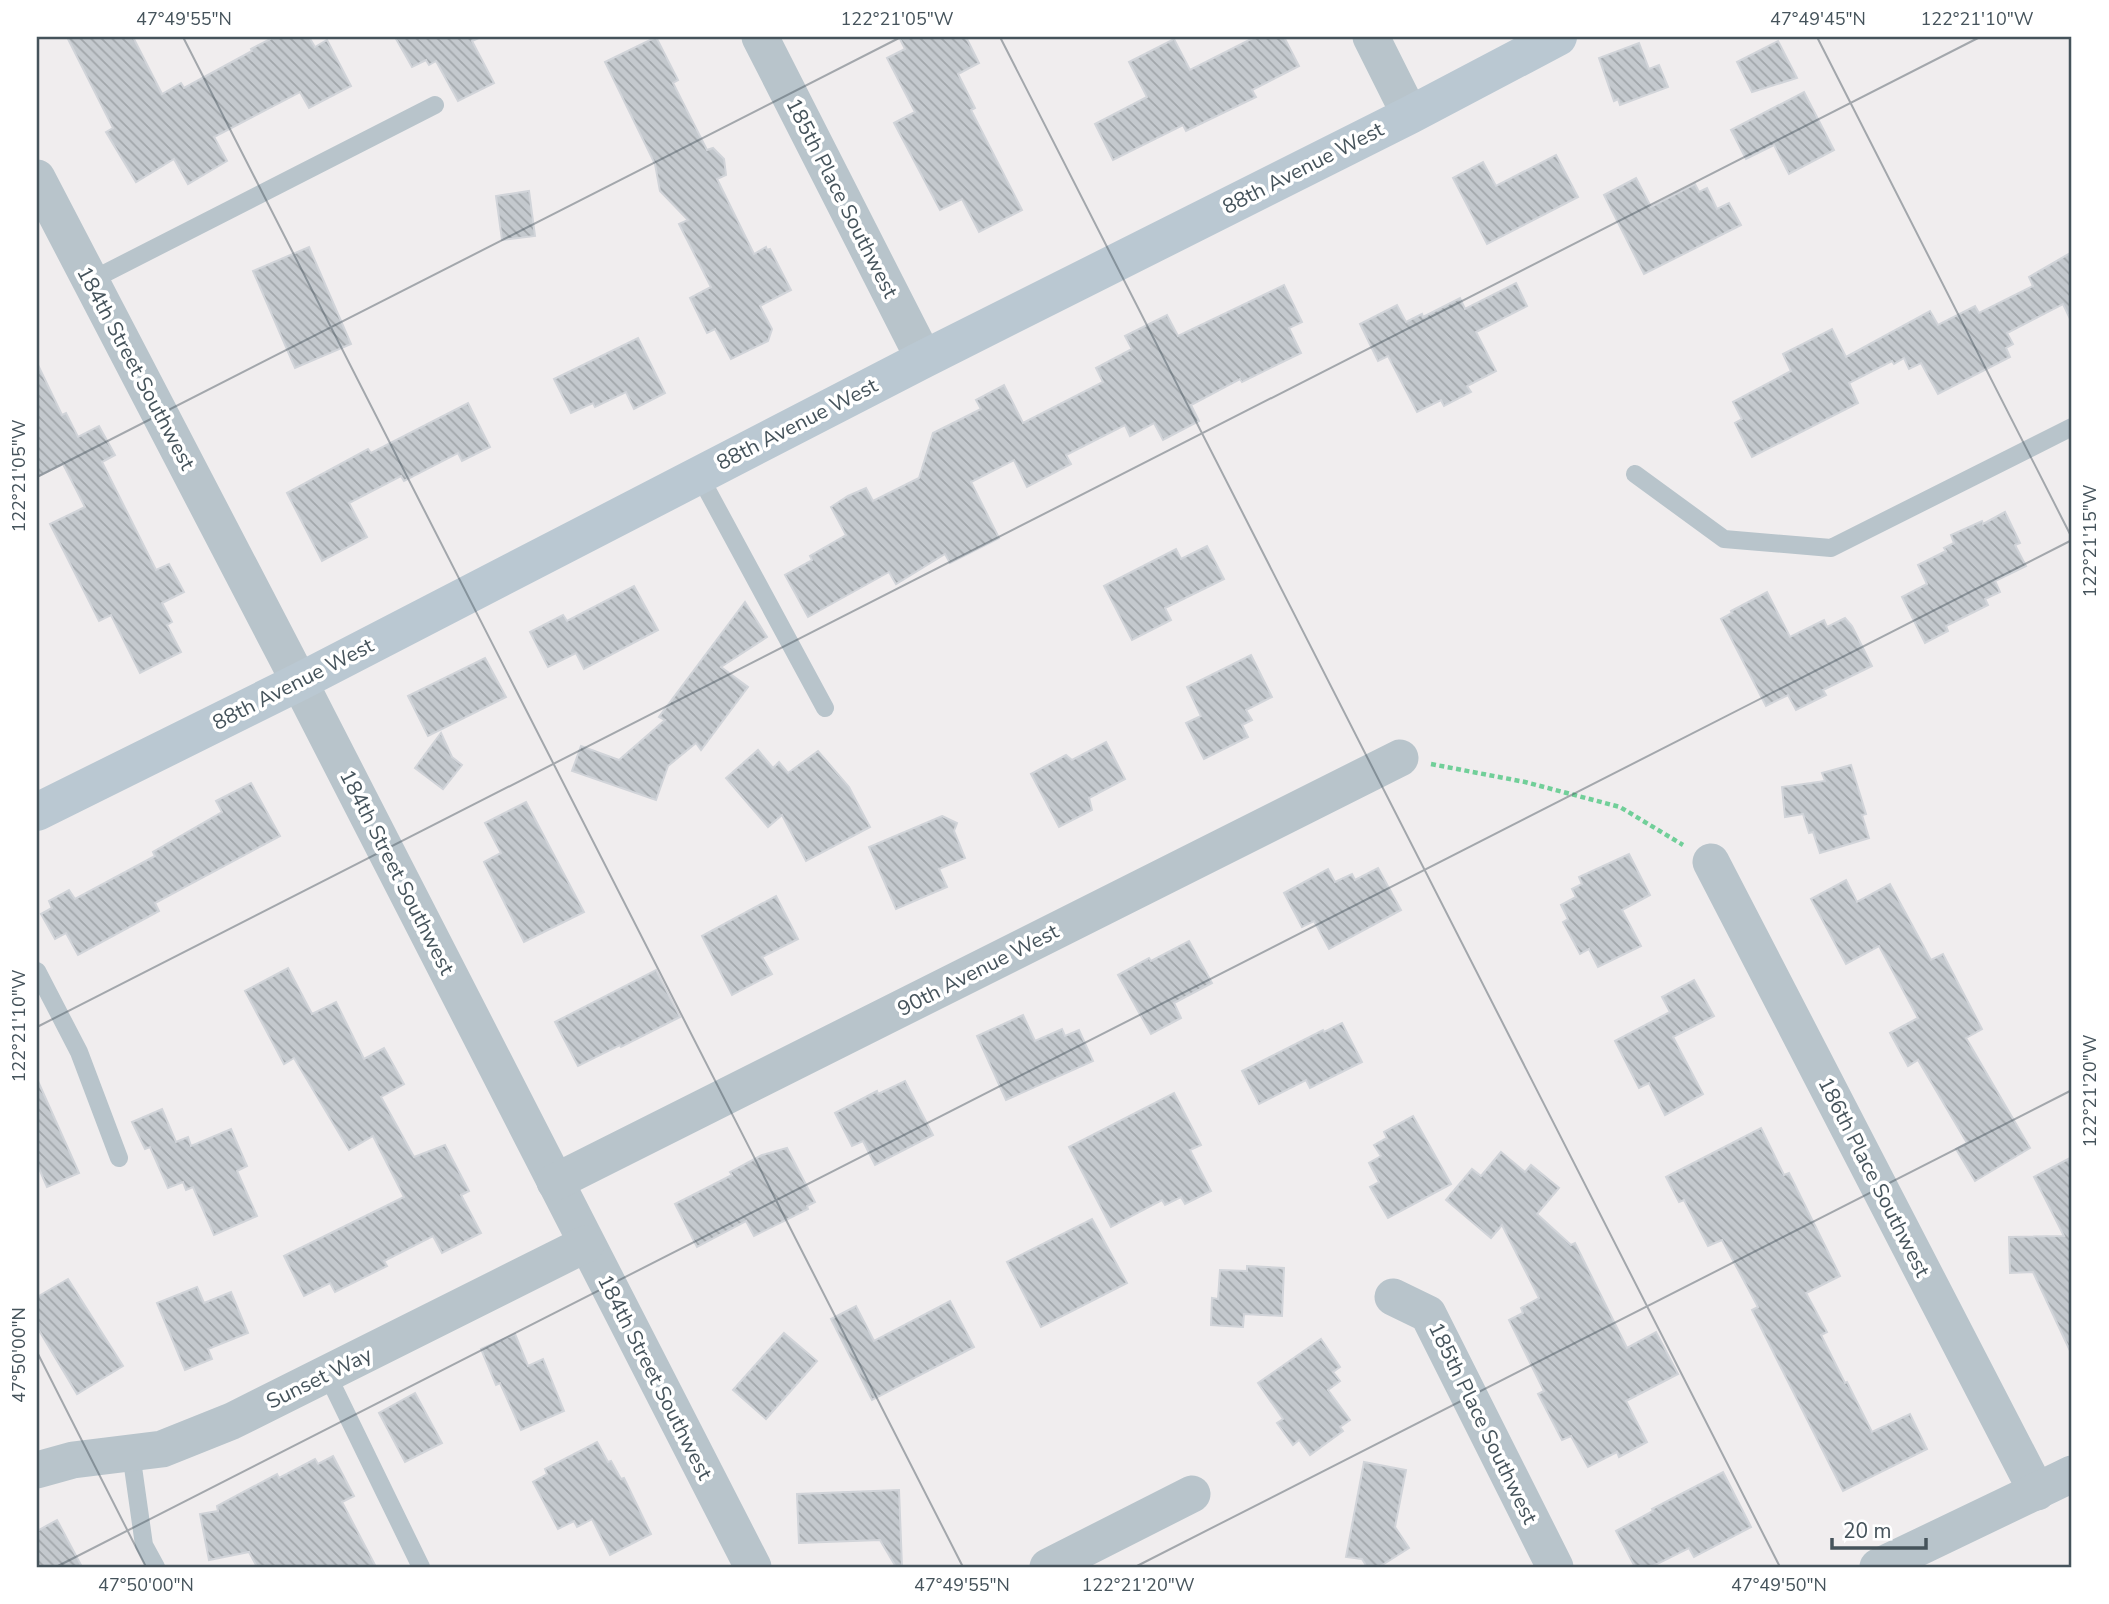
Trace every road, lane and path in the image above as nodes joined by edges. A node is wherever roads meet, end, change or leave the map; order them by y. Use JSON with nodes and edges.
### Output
{"nodes":[{"id":1,"x":760,"y":37,"type":"edge"},
{"id":2,"x":1371,"y":37,"type":"edge"},
{"id":3,"x":1558,"y":37,"type":"edge"},
{"id":4,"x":435,"y":105,"type":"dead end"},
{"id":5,"x":1410,"y":115,"type":"junction"},
{"id":6,"x":37,"y":178,"type":"edge"},
{"id":7,"x":90,"y":281,"type":"junction"},
{"id":8,"x":924,"y":359,"type":"junction"},
{"id":9,"x":2072,"y":427,"type":"edge"},
{"id":10,"x":1635,"y":474,"type":"dead end"},
{"id":11,"x":699,"y":475,"type":"junction"},
{"id":12,"x":299,"y":682,"type":"junction"},
{"id":13,"x":825,"y":708,"type":"dead end"},
{"id":14,"x":1400,"y":758,"type":"joint"},
{"id":15,"x":37,"y":812,"type":"edge"},
{"id":16,"x":1711,"y":862,"type":"joint"},
{"id":17,"x":37,"y":971,"type":"edge"},
{"id":18,"x":119,"y":1158,"type":"dead end"},
{"id":19,"x":555,"y":1182,"type":"junction"},
{"id":20,"x":586,"y":1244,"type":"junction"},
{"id":21,"x":1393,"y":1297,"type":"dead end"},
{"id":22,"x":327,"y":1374,"type":"junction"},
{"id":23,"x":131,"y":1453,"type":"junction"},
{"id":24,"x":37,"y":1470,"type":"edge"},
{"id":25,"x":2072,"y":1474,"type":"edge"},
{"id":26,"x":2037,"y":1492,"type":"junction"},
{"id":27,"x":1192,"y":1494,"type":"dead end"},
{"id":28,"x":156,"y":1567,"type":"edge"},
{"id":29,"x":421,"y":1567,"type":"edge"},
{"id":30,"x":753,"y":1567,"type":"edge"},
{"id":31,"x":1048,"y":1567,"type":"edge"},
{"id":32,"x":1555,"y":1567,"type":"edge"},
{"id":33,"x":1878,"y":1567,"type":"edge"}],
"edges":[{"from":1,"to":8,"type":"street","name":"185th Place Southwest"},
{"from":2,"to":5,"type":"street"},
{"from":3,"to":5,"type":"street","name":"88th Avenue West"},
{"from":4,"to":7,"type":"lane"},
{"from":5,"to":8,"type":"street","name":"88th Avenue West"},
{"from":6,"to":7,"type":"street","name":"184th Street Southwest"},
{"from":7,"to":12,"type":"street","name":"184th Street Southwest"},
{"from":8,"to":11,"type":"street","name":"88th Avenue West"},
{"from":9,"to":10,"type":"lane"},
{"from":11,"to":12,"type":"street","name":"88th Avenue West"},
{"from":11,"to":13,"type":"lane"},
{"from":12,"to":15,"type":"street","name":"88th Avenue West"},
{"from":12,"to":19,"type":"street","name":"184th Street Southwest"},
{"from":14,"to":16,"type":"path"},
{"from":14,"to":19,"type":"street","name":"90th Avenue West"},
{"from":16,"to":26,"type":"street","name":"186th Place Southwest"},
{"from":17,"to":18,"type":"lane"},
{"from":19,"to":20,"type":"street","name":"184th Street Southwest"},
{"from":20,"to":22,"type":"street","name":"Sunset Way"},
{"from":20,"to":30,"type":"street","name":"184th Street Southwest"},
{"from":21,"to":32,"type":"street","name":"185th Place Southwest"},
{"from":22,"to":23,"type":"street","name":"Sunset Way"},
{"from":22,"to":29,"type":"lane"},
{"from":23,"to":24,"type":"street","name":"Sunset Way"},
{"from":23,"to":28,"type":"lane"},
{"from":25,"to":26,"type":"street"},
{"from":26,"to":33,"type":"street"},
{"from":27,"to":31,"type":"street"}]}
